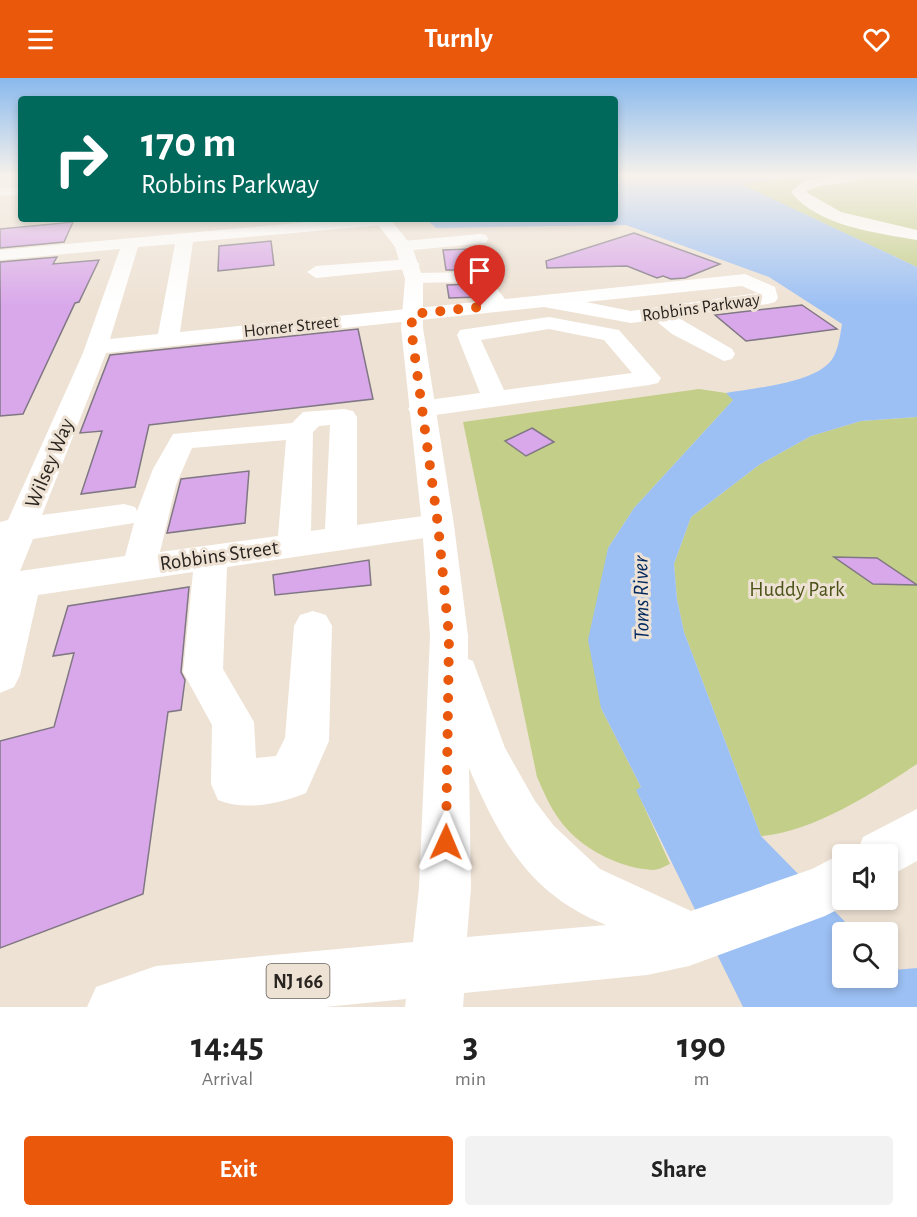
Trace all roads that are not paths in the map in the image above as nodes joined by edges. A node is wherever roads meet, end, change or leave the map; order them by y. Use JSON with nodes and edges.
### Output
{"nodes":[{"id":1,"x":850,"y":219,"type":"edge"},
{"id":2,"x":316,"y":222,"type":"edge"},
{"id":3,"x":385,"y":222,"type":"edge"},
{"id":4,"x":227,"y":226,"type":"edge"},
{"id":5,"x":917,"y":235,"type":"edge"},
{"id":6,"x":188,"y":236,"type":"junction"},
{"id":7,"x":144,"y":237,"type":"junction"},
{"id":8,"x":480,"y":239,"type":"dead end"},
{"id":9,"x":0,"y":255,"type":"edge"},
{"id":10,"x":409,"y":263,"type":"junction"},
{"id":11,"x":315,"y":272,"type":"dead end"},
{"id":12,"x":336,"y":300,"type":"dead end"},
{"id":13,"x":500,"y":305,"type":"junction"},
{"id":14,"x":542,"y":309,"type":"junction"},
{"id":15,"x":658,"y":313,"type":"junction"},
{"id":16,"x":413,"y":314,"type":"junction"},
{"id":17,"x":340,"y":321,"type":"junction"},
{"id":18,"x":168,"y":339,"type":"junction"},
{"id":19,"x":96,"y":347,"type":"junction"},
{"id":20,"x":724,"y":354,"type":"dead end"},
{"id":21,"x":495,"y":399,"type":"junction"},
{"id":22,"x":421,"y":409,"type":"junction"},
{"id":23,"x":300,"y":431,"type":"junction"},
{"id":24,"x":124,"y":515,"type":"dead end"},
{"id":25,"x":438,"y":525,"type":"junction"},
{"id":26,"x":11,"y":531,"type":"edge"},
{"id":27,"x":340,"y":538,"type":"junction"},
{"id":28,"x":294,"y":544,"type":"junction"},
{"id":29,"x":209,"y":557,"type":"junction"},
{"id":30,"x":139,"y":567,"type":"junction"},
{"id":31,"x":8,"y":583,"type":"edge"},
{"id":32,"x":313,"y":626,"type":"dead end"},
{"id":33,"x":449,"y":636,"type":"junction"},
{"id":34,"x":0,"y":675,"type":"edge"},
{"id":35,"x":917,"y":832,"type":"edge"},
{"id":36,"x":898,"y":844,"type":"edge"},
{"id":37,"x":832,"y":885,"type":"edge"},
{"id":38,"x":689,"y":939,"type":"junction"},
{"id":39,"x":437,"y":987,"type":"edge"},
{"id":40,"x":150,"y":1003,"type":"edge"}],
"edges":[{"from":1,"to":5,"type":"street"},
{"from":2,"to":4,"type":"street"},
{"from":3,"to":10,"type":"street"},
{"from":4,"to":6,"type":"street"},
{"from":6,"to":7,"type":"street"},
{"from":6,"to":18,"type":"street"},
{"from":7,"to":9,"type":"street"},
{"from":7,"to":19,"type":"street","name":"Wilsey Way"},
{"from":8,"to":10,"type":"street"},
{"from":10,"to":11,"type":"street"},
{"from":10,"to":13,"type":"street"},
{"from":10,"to":16,"type":"street"},
{"from":12,"to":17,"type":"street"},
{"from":13,"to":14,"type":"street","name":"Robbins Parkway"},
{"from":13,"to":16,"type":"street","name":"Robbins Parkway"},
{"from":14,"to":15,"type":"street","name":"Robbins Parkway"},
{"from":14,"to":15,"type":"street","name":"Robbins Parkway"},
{"from":14,"to":21,"type":"street"},
{"from":14,"to":21,"type":"street"},
{"from":15,"to":20,"type":"street"},
{"from":16,"to":17,"type":"street","name":"Horner Street"},
{"from":16,"to":22,"type":"street"},
{"from":17,"to":18,"type":"street","name":"Horner Street"},
{"from":18,"to":19,"type":"street","name":"Horner Street"},
{"from":19,"to":26,"type":"street","name":"Wilsey Way"},
{"from":21,"to":22,"type":"street"},
{"from":22,"to":25,"type":"street"},
{"from":23,"to":27,"type":"street"},
{"from":23,"to":28,"type":"street"},
{"from":23,"to":30,"type":"street"},
{"from":24,"to":26,"type":"street"},
{"from":25,"to":27,"type":"street","name":"Robbins Street"},
{"from":25,"to":33,"type":"street"},
{"from":26,"to":31,"type":"street","name":"Wilsey Way"},
{"from":27,"to":28,"type":"street","name":"Robbins Street"},
{"from":28,"to":29,"type":"street","name":"Robbins Street"},
{"from":29,"to":30,"type":"street","name":"Robbins Street"},
{"from":29,"to":32,"type":"street"},
{"from":30,"to":31,"type":"street","name":"Robbins Street"},
{"from":31,"to":34,"type":"street","name":"Wilsey Way"},
{"from":33,"to":38,"type":"street"},
{"from":33,"to":39,"type":"street"},
{"from":35,"to":36,"type":"street"},
{"from":37,"to":38,"type":"street","number":"NJ 166"},
{"from":38,"to":39,"type":"street","number":"NJ 166"},
{"from":39,"to":40,"type":"street","number":"NJ 166"}]}
